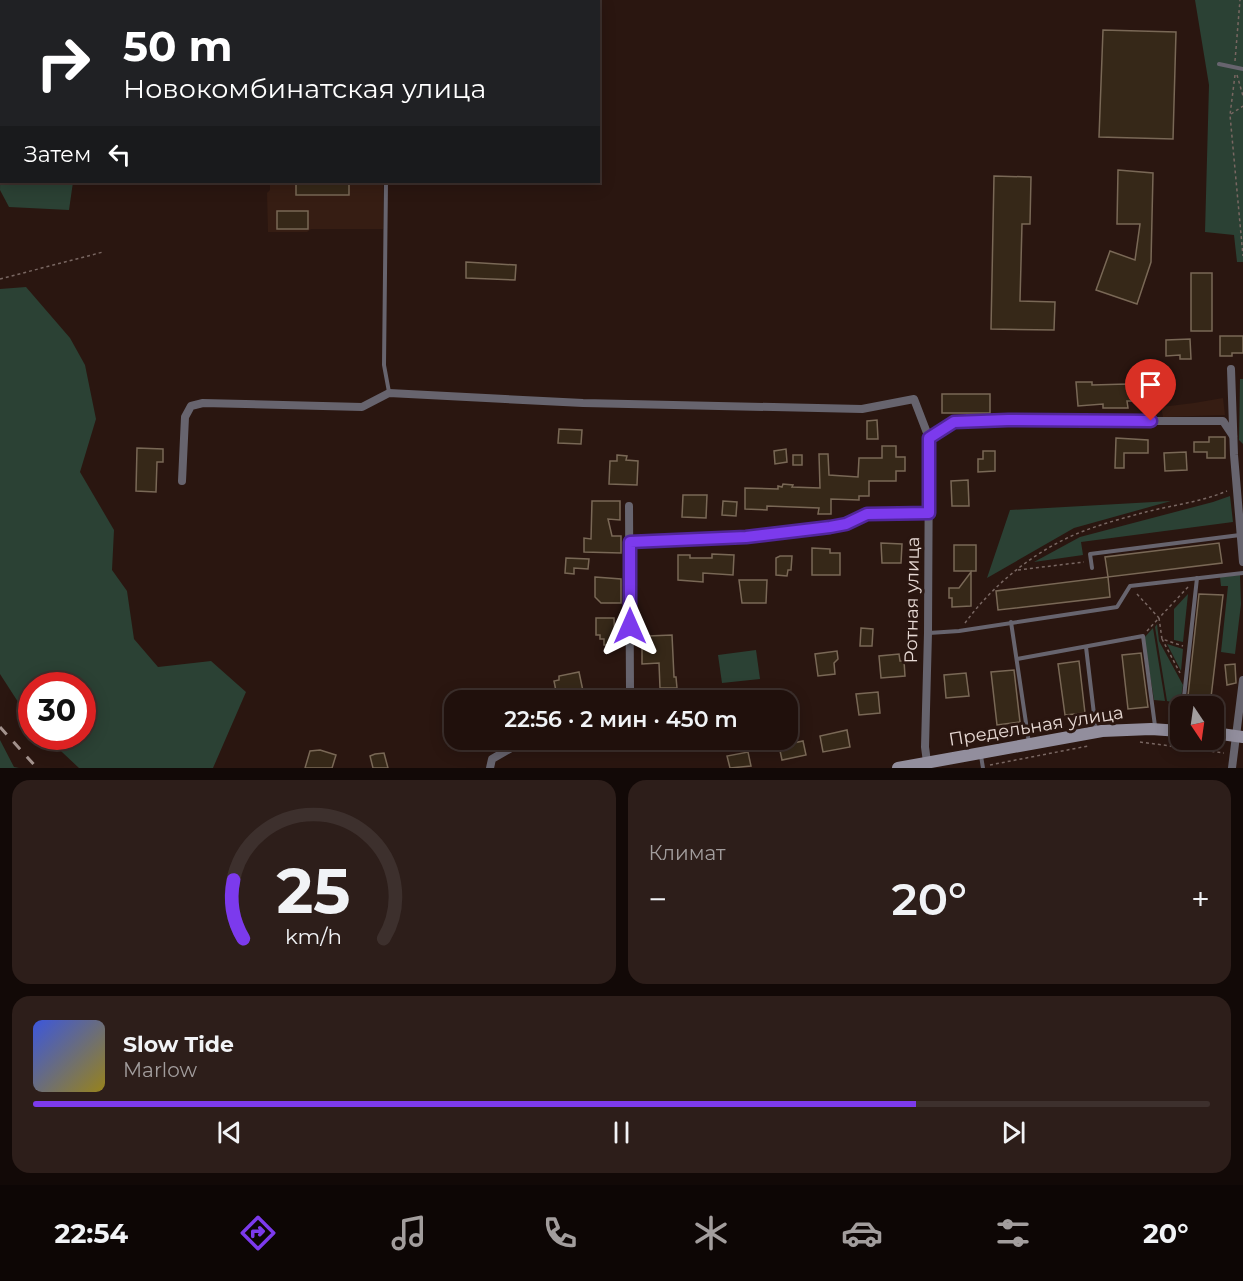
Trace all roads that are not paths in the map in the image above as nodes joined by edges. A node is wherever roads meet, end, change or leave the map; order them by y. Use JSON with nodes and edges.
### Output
{"nodes":[{"id":1,"x":1219,"y":64,"type":"dead end"},
{"id":2,"x":1243,"y":69,"type":"edge"},
{"id":3,"x":386,"y":183,"type":"edge"},
{"id":4,"x":1231,"y":369,"type":"dead end"},
{"id":5,"x":389,"y":393,"type":"junction"},
{"id":6,"x":1233,"y":436,"type":"junction"},
{"id":7,"x":929,"y":438,"type":"junction"},
{"id":8,"x":1238,"y":455,"type":"edge"},
{"id":9,"x":182,"y":481,"type":"dead end"},
{"id":10,"x":630,"y":506,"type":"dead end"},
{"id":11,"x":929,"y":513,"type":"junction"},
{"id":12,"x":1240,"y":535,"type":"junction"},
{"id":13,"x":630,"y":542,"type":"junction"},
{"id":14,"x":1243,"y":562,"type":"edge"},
{"id":15,"x":1092,"y":568,"type":"dead end"},
{"id":16,"x":1243,"y":573,"type":"edge"},
{"id":17,"x":1197,"y":578,"type":"junction"},
{"id":18,"x":1011,"y":622,"type":"junction"},
{"id":19,"x":928,"y":633,"type":"junction"},
{"id":20,"x":1086,"y":647,"type":"junction"},
{"id":21,"x":1017,"y":659,"type":"junction"},
{"id":22,"x":1243,"y":680,"type":"edge"},
{"id":23,"x":629,"y":690,"type":"edge"},
{"id":24,"x":1184,"y":696,"type":"edge"},
{"id":25,"x":1155,"y":729,"type":"junction"},
{"id":26,"x":1170,"y":730,"type":"edge"},
{"id":27,"x":1096,"y":732,"type":"junction"},
{"id":28,"x":1224,"y":734,"type":"edge"},
{"id":29,"x":1239,"y":736,"type":"edge"},
{"id":30,"x":1029,"y":744,"type":"junction"},
{"id":31,"x":508,"y":750,"type":"edge"},
{"id":32,"x":981,"y":753,"type":"junction"},
{"id":33,"x":927,"y":762,"type":"junction"},
{"id":34,"x":983,"y":767,"type":"edge"},
{"id":35,"x":490,"y":768,"type":"edge"},
{"id":36,"x":898,"y":768,"type":"edge"},
{"id":37,"x":1232,"y":768,"type":"edge"}],
"edges":[{"from":1,"to":2,"type":"lane"},
{"from":3,"to":5,"type":"lane"},
{"from":4,"to":6,"type":"street"},
{"from":5,"to":7,"type":"street"},
{"from":5,"to":9,"type":"street"},
{"from":6,"to":7,"type":"street"},
{"from":6,"to":8,"type":"street"},
{"from":7,"to":11,"type":"street","name":"Ротная улица"},
{"from":8,"to":12,"type":"street"},
{"from":10,"to":13,"type":"street"},
{"from":11,"to":13,"type":"street"},
{"from":11,"to":19,"type":"street","name":"Ротная улица"},
{"from":12,"to":14,"type":"street"},
{"from":12,"to":15,"type":"lane"},
{"from":13,"to":23,"type":"street"},
{"from":16,"to":17,"type":"lane"},
{"from":17,"to":18,"type":"lane"},
{"from":17,"to":24,"type":"lane"},
{"from":18,"to":19,"type":"lane"},
{"from":18,"to":21,"type":"lane"},
{"from":19,"to":33,"type":"street","name":"Ротная улица"},
{"from":20,"to":21,"type":"lane"},
{"from":20,"to":25,"type":"lane"},
{"from":20,"to":27,"type":"lane"},
{"from":21,"to":30,"type":"lane"},
{"from":22,"to":29,"type":"street"},
{"from":25,"to":26,"type":"street","name":"Предельная улица"},
{"from":25,"to":27,"type":"street","name":"Предельная улица"},
{"from":27,"to":30,"type":"street","name":"Предельная улица"},
{"from":28,"to":29,"type":"street"},
{"from":29,"to":37,"type":"street"},
{"from":30,"to":32,"type":"street","name":"Предельная улица"},
{"from":31,"to":35,"type":"street"},
{"from":32,"to":33,"type":"street","name":"Предельная улица"},
{"from":32,"to":34,"type":"lane"},
{"from":33,"to":36,"type":"street","name":"Предельная улица"}]}
